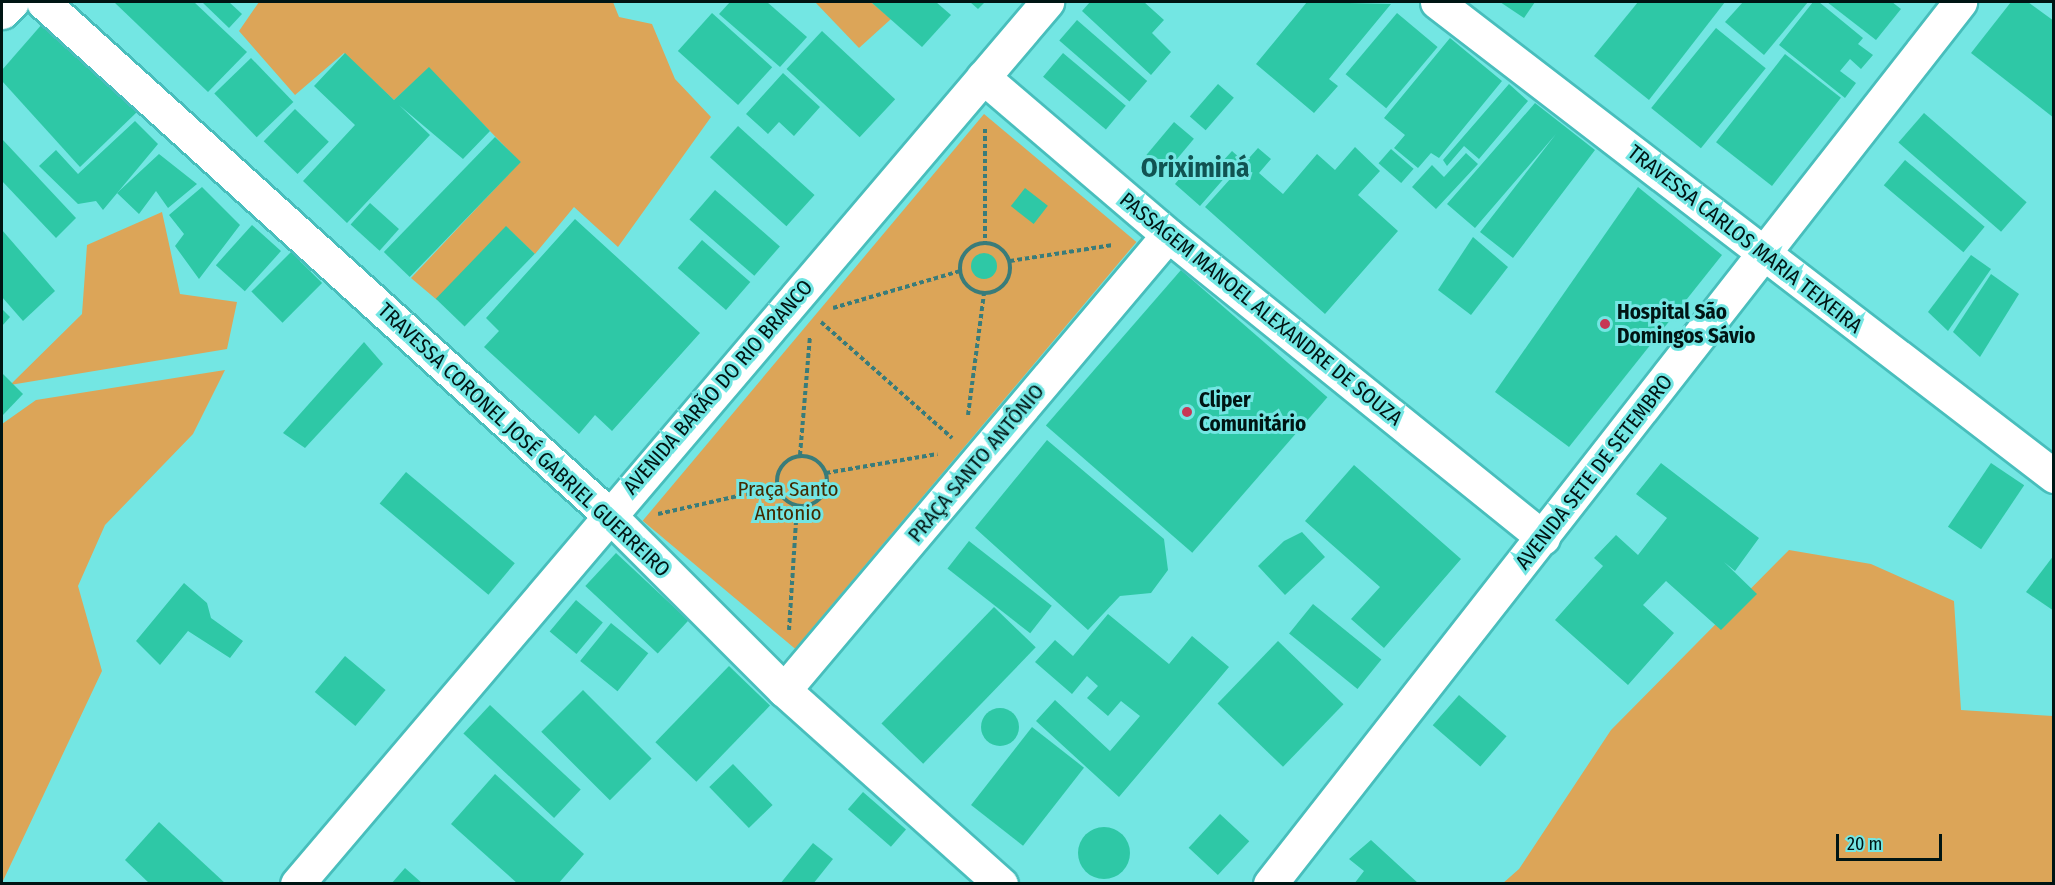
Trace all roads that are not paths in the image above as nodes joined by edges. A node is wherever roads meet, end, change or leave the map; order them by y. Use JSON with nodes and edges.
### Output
{"nodes":[{"id":1,"x":12,"y":2,"type":"edge"},
{"id":2,"x":43,"y":2,"type":"edge"},
{"id":3,"x":1047,"y":2,"type":"edge"},
{"id":4,"x":1437,"y":2,"type":"edge"},
{"id":5,"x":1960,"y":2,"type":"edge"},
{"id":6,"x":2,"y":12,"type":"edge"},
{"id":7,"x":983,"y":77,"type":"junction"},
{"id":8,"x":1168,"y":235,"type":"junction"},
{"id":9,"x":1763,"y":253,"type":"junction"},
{"id":10,"x":2054,"y":476,"type":"edge"},
{"id":11,"x":608,"y":514,"type":"junction"},
{"id":12,"x":1543,"y":538,"type":"junction"},
{"id":13,"x":784,"y":690,"type":"junction"},
{"id":14,"x":297,"y":884,"type":"edge"},
{"id":15,"x":1000,"y":884,"type":"edge"},
{"id":16,"x":1270,"y":884,"type":"edge"}],
"edges":[{"from":1,"to":6,"type":"street"},
{"from":2,"to":11,"type":"street","name":"TRAVESSA CORONEL JOSÉ GABRIEL GUERREIRO"},
{"from":3,"to":7,"type":"street","name":"AVENIDA BARÃO DO RIO BRANCO"},
{"from":4,"to":9,"type":"street","name":"TRAVESSA CARLOS MARIA TEIXEIRA"},
{"from":5,"to":9,"type":"street","name":"AVENIDA SETE DE SETEMBRO"},
{"from":7,"to":8,"type":"street","name":"PASSAGEM MANOEL ALEXANDRE DE SOUZA"},
{"from":7,"to":11,"type":"street","name":"AVENIDA BARÃO DO RIO BRANCO"},
{"from":8,"to":12,"type":"street","name":"PASSAGEM MANOEL ALEXANDRE DE SOUZA"},
{"from":8,"to":13,"type":"street","name":"PRAÇA SANTO ANTÔNIO"},
{"from":9,"to":10,"type":"street","name":"TRAVESSA CARLOS MARIA TEIXEIRA"},
{"from":9,"to":12,"type":"street","name":"AVENIDA SETE DE SETEMBRO"},
{"from":11,"to":13,"type":"street","name":"TRAVESSA CORONEL JOSÉ GABRIEL GUERREIRO"},
{"from":11,"to":14,"type":"street","name":"AVENIDA BARÃO DO RIO BRANCO"},
{"from":12,"to":16,"type":"street","name":"AVENIDA SETE DE SETEMBRO"},
{"from":13,"to":15,"type":"street","name":"TRAVESSA CORONEL JOSÉ GABRIEL GUERREIRO"}]}
